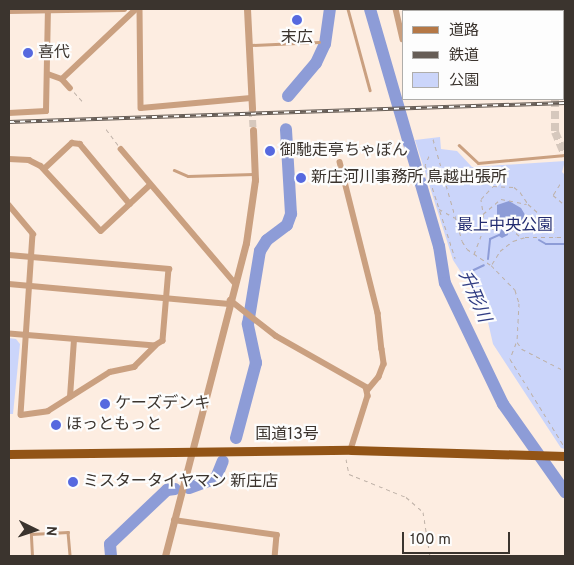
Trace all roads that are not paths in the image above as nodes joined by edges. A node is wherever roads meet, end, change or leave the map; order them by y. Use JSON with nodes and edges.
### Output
{"nodes":[{"id":1,"x":124,"y":9,"type":"edge"},
{"id":2,"x":138,"y":9,"type":"edge"},
{"id":3,"x":144,"y":9,"type":"edge"},
{"id":4,"x":247,"y":9,"type":"edge"},
{"id":5,"x":348,"y":9,"type":"edge"},
{"id":6,"x":396,"y":9,"type":"edge"},
{"id":7,"x":48,"y":10,"type":"edge"},
{"id":8,"x":9,"y":11,"type":"edge"},
{"id":9,"x":402,"y":35,"type":"edge"},
{"id":10,"x":319,"y":42,"type":"dead end"},
{"id":11,"x":249,"y":46,"type":"junction"},
{"id":12,"x":48,"y":74,"type":"junction"},
{"id":13,"x":62,"y":78,"type":"junction"},
{"id":14,"x":70,"y":88,"type":"road end"},
{"id":15,"x":370,"y":90,"type":"dead end"},
{"id":16,"x":251,"y":98,"type":"junction"},
{"id":17,"x":252,"y":109,"type":"tunnel mouth"},
{"id":18,"x":9,"y":113,"type":"edge"},
{"id":19,"x":253,"y":130,"type":"tunnel mouth"},
{"id":20,"x":459,"y":145,"type":"dead end"},
{"id":21,"x":121,"y":149,"type":"dead end"},
{"id":22,"x":565,"y":155,"type":"edge"},
{"id":23,"x":9,"y":159,"type":"edge"},
{"id":24,"x":340,"y":162,"type":"dead end"},
{"id":25,"x":44,"y":169,"type":"junction"},
{"id":26,"x":174,"y":170,"type":"dead end"},
{"id":27,"x":255,"y":174,"type":"junction"},
{"id":28,"x":150,"y":185,"type":"junction"},
{"id":29,"x":130,"y":204,"type":"junction"},
{"id":30,"x":9,"y":205,"type":"edge"},
{"id":31,"x":9,"y":256,"type":"edge"},
{"id":32,"x":32,"y":257,"type":"junction"},
{"id":33,"x":235,"y":283,"type":"junction"},
{"id":34,"x":9,"y":284,"type":"edge"},
{"id":35,"x":30,"y":286,"type":"junction"},
{"id":36,"x":167,"y":298,"type":"junction"},
{"id":37,"x":230,"y":302,"type":"junction"},
{"id":38,"x":9,"y":334,"type":"edge"},
{"id":39,"x":26,"y":336,"type":"junction"},
{"id":40,"x":74,"y":340,"type":"junction"},
{"id":41,"x":155,"y":346,"type":"junction"},
{"id":42,"x":368,"y":390,"type":"junction"},
{"id":43,"x":70,"y":397,"type":"junction"},
{"id":44,"x":192,"y":450,"type":"junction"},
{"id":45,"x":349,"y":450,"type":"junction"},
{"id":46,"x":9,"y":454,"type":"edge"},
{"id":47,"x":565,"y":456,"type":"edge"},
{"id":48,"x":174,"y":520,"type":"junction"},
{"id":49,"x":32,"y":556,"type":"edge"},
{"id":50,"x":70,"y":556,"type":"edge"},
{"id":51,"x":165,"y":556,"type":"edge"},
{"id":52,"x":274,"y":556,"type":"edge"}],
"edges":[{"from":1,"to":7,"type":"street"},
{"from":2,"to":3,"type":"street"},
{"from":2,"to":13,"type":"street"},
{"from":2,"to":16,"type":"street"},
{"from":4,"to":11,"type":"street"},
{"from":5,"to":15,"type":"lane"},
{"from":6,"to":9,"type":"street"},
{"from":7,"to":8,"type":"street"},
{"from":7,"to":12,"type":"street"},
{"from":10,"to":11,"type":"lane"},
{"from":11,"to":16,"type":"street"},
{"from":12,"to":13,"type":"street"},
{"from":12,"to":18,"type":"street"},
{"from":13,"to":14,"type":"street"},
{"from":16,"to":17,"type":"street"},
{"from":19,"to":27,"type":"street"},
{"from":20,"to":22,"type":"lane"},
{"from":21,"to":28,"type":"street"},
{"from":23,"to":25,"type":"street"},
{"from":24,"to":42,"type":"street"},
{"from":25,"to":29,"type":"street"},
{"from":25,"to":29,"type":"street"},
{"from":26,"to":27,"type":"lane"},
{"from":27,"to":33,"type":"street"},
{"from":28,"to":29,"type":"street"},
{"from":28,"to":33,"type":"street"},
{"from":30,"to":32,"type":"street"},
{"from":31,"to":32,"type":"street"},
{"from":32,"to":35,"type":"street"},
{"from":32,"to":36,"type":"street"},
{"from":33,"to":37,"type":"street"},
{"from":34,"to":35,"type":"street"},
{"from":35,"to":36,"type":"street"},
{"from":35,"to":39,"type":"street"},
{"from":36,"to":37,"type":"street"},
{"from":36,"to":41,"type":"street"},
{"from":37,"to":42,"type":"street"},
{"from":37,"to":44,"type":"street"},
{"from":38,"to":39,"type":"street"},
{"from":39,"to":40,"type":"street"},
{"from":39,"to":43,"type":"street"},
{"from":40,"to":41,"type":"street"},
{"from":40,"to":43,"type":"street"},
{"from":41,"to":43,"type":"street"},
{"from":42,"to":45,"type":"street"},
{"from":44,"to":45,"type":"highway","name":"国道13号"},
{"from":44,"to":46,"type":"highway","name":"国道13号"},
{"from":44,"to":48,"type":"street"},
{"from":45,"to":47,"type":"highway","name":"国道13号"},
{"from":48,"to":51,"type":"street"},
{"from":48,"to":52,"type":"street"},
{"from":49,"to":50,"type":"lane"}]}
